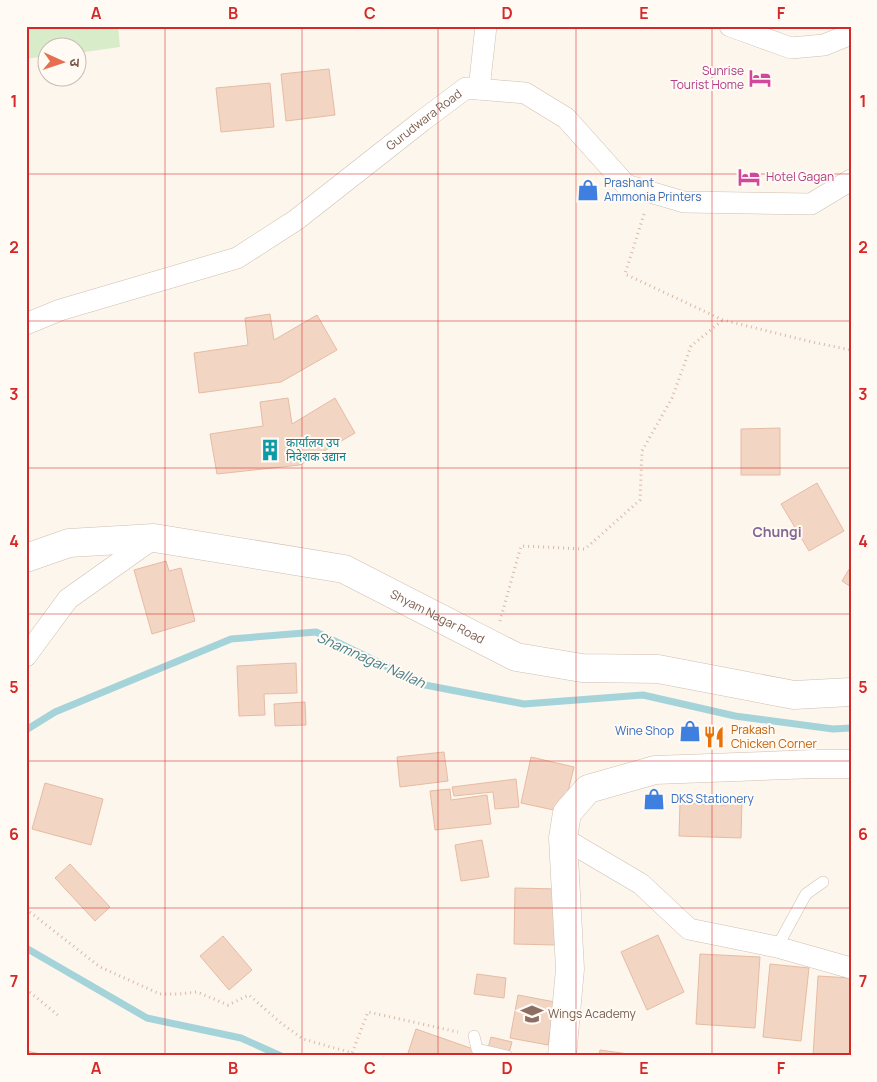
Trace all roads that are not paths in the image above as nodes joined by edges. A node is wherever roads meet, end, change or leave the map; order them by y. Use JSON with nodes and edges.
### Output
{"nodes":[{"id":1,"x":486,"y":26,"type":"edge"},
{"id":2,"x":730,"y":26,"type":"edge"},
{"id":3,"x":851,"y":34,"type":"edge"},
{"id":4,"x":479,"y":90,"type":"junction"},
{"id":5,"x":851,"y":180,"type":"edge"},
{"id":6,"x":26,"y":324,"type":"edge"},
{"id":7,"x":154,"y":538,"type":"junction"},
{"id":8,"x":26,"y":558,"type":"edge"},
{"id":9,"x":26,"y":656,"type":"edge"},
{"id":10,"x":851,"y":692,"type":"edge"},
{"id":11,"x":851,"y":764,"type":"edge"},
{"id":12,"x":563,"y":838,"type":"junction"},
{"id":13,"x":823,"y":882,"type":"dead end"},
{"id":14,"x":777,"y":946,"type":"junction"},
{"id":15,"x":851,"y":968,"type":"edge"},
{"id":16,"x":474,"y":1036,"type":"road end"},
{"id":17,"x":507,"y":1056,"type":"edge"},
{"id":18,"x":562,"y":1056,"type":"edge"}],
"edges":[{"from":1,"to":4,"type":"street"},
{"from":2,"to":3,"type":"street"},
{"from":4,"to":5,"type":"street","name":"Gurudwara Road"},
{"from":4,"to":6,"type":"street","name":"Gurudwara Road"},
{"from":7,"to":8,"type":"street","name":"Shyam Nagar Road"},
{"from":7,"to":9,"type":"street"},
{"from":7,"to":10,"type":"street","name":"Shyam Nagar Road"},
{"from":11,"to":12,"type":"street"},
{"from":12,"to":14,"type":"street"},
{"from":12,"to":18,"type":"street"},
{"from":13,"to":14,"type":"lane"},
{"from":14,"to":15,"type":"street"},
{"from":16,"to":17,"type":"lane"}]}
